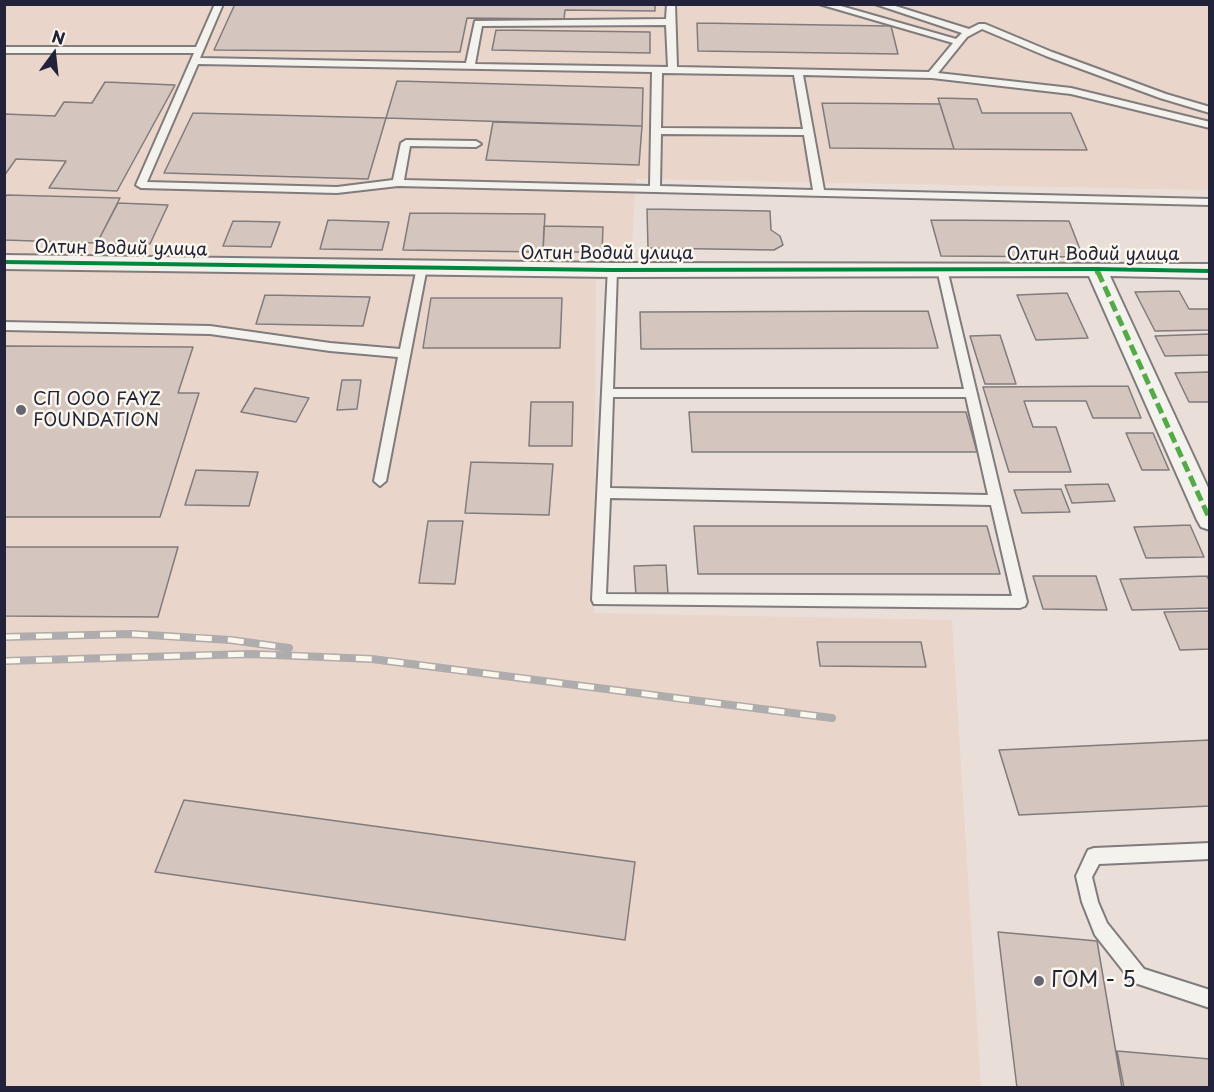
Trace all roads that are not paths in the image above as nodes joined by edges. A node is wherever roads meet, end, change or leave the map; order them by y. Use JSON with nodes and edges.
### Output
{"nodes":[{"id":1,"x":219,"y":4,"type":"edge"},
{"id":2,"x":671,"y":4,"type":"edge"},
{"id":3,"x":823,"y":4,"type":"edge"},
{"id":4,"x":879,"y":4,"type":"edge"},
{"id":5,"x":670,"y":22,"type":"junction"},
{"id":6,"x":969,"y":32,"type":"junction"},
{"id":7,"x":958,"y":42,"type":"junction"},
{"id":8,"x":4,"y":50,"type":"edge"},
{"id":9,"x":199,"y":50,"type":"junction"},
{"id":10,"x":194,"y":61,"type":"junction"},
{"id":11,"x":470,"y":66,"type":"junction"},
{"id":12,"x":657,"y":70,"type":"junction"},
{"id":13,"x":673,"y":70,"type":"junction"},
{"id":14,"x":798,"y":72,"type":"junction"},
{"id":15,"x":932,"y":75,"type":"junction"},
{"id":16,"x":1209,"y":110,"type":"edge"},
{"id":17,"x":1209,"y":125,"type":"edge"},
{"id":18,"x":656,"y":131,"type":"junction"},
{"id":19,"x":808,"y":132,"type":"junction"},
{"id":20,"x":476,"y":144,"type":"dead end"},
{"id":21,"x":398,"y":183,"type":"junction"},
{"id":22,"x":655,"y":189,"type":"junction"},
{"id":23,"x":819,"y":193,"type":"junction"},
{"id":24,"x":1209,"y":202,"type":"edge"},
{"id":25,"x":4,"y":262,"type":"edge"},
{"id":26,"x":422,"y":267,"type":"junction"},
{"id":27,"x":942,"y":269,"type":"junction"},
{"id":28,"x":1096,"y":269,"type":"junction"},
{"id":29,"x":612,"y":270,"type":"junction"},
{"id":30,"x":1209,"y":271,"type":"edge"},
{"id":31,"x":4,"y":326,"type":"edge"},
{"id":32,"x":405,"y":354,"type":"junction"},
{"id":33,"x":607,"y":393,"type":"junction"},
{"id":34,"x":971,"y":393,"type":"junction"},
{"id":35,"x":380,"y":481,"type":"dead end"},
{"id":36,"x":603,"y":493,"type":"junction"},
{"id":37,"x":997,"y":500,"type":"junction"},
{"id":38,"x":1209,"y":520,"type":"edge"},
{"id":39,"x":1209,"y":850,"type":"edge"},
{"id":40,"x":1209,"y":999,"type":"edge"}],
"edges":[{"from":1,"to":9,"type":"lane"},
{"from":2,"to":5,"type":"lane"},
{"from":3,"to":7,"type":"lane"},
{"from":4,"to":6,"type":"lane"},
{"from":5,"to":11,"type":"lane"},
{"from":5,"to":13,"type":"lane"},
{"from":6,"to":7,"type":"lane"},
{"from":6,"to":16,"type":"lane"},
{"from":7,"to":15,"type":"lane"},
{"from":8,"to":9,"type":"lane"},
{"from":9,"to":10,"type":"lane"},
{"from":10,"to":11,"type":"lane"},
{"from":10,"to":21,"type":"lane"},
{"from":11,"to":12,"type":"lane"},
{"from":12,"to":13,"type":"lane"},
{"from":12,"to":18,"type":"lane"},
{"from":13,"to":14,"type":"lane"},
{"from":14,"to":15,"type":"lane"},
{"from":14,"to":19,"type":"lane"},
{"from":15,"to":17,"type":"lane"},
{"from":18,"to":19,"type":"lane"},
{"from":18,"to":22,"type":"lane"},
{"from":19,"to":23,"type":"lane"},
{"from":20,"to":21,"type":"lane"},
{"from":21,"to":22,"type":"lane"},
{"from":22,"to":23,"type":"lane"},
{"from":23,"to":24,"type":"lane"},
{"from":25,"to":26,"type":"street","name":"Олтин Водий улица"},
{"from":26,"to":29,"type":"street","name":"Олтин Водий улица"},
{"from":26,"to":32,"type":"lane"},
{"from":27,"to":28,"type":"street","name":"Олтин Водий улица"},
{"from":27,"to":29,"type":"street","name":"Олтин Водий улица"},
{"from":27,"to":34,"type":"lane"},
{"from":28,"to":30,"type":"street","name":"Олтин Водий улица"},
{"from":28,"to":38,"type":"street"},
{"from":29,"to":33,"type":"lane"},
{"from":31,"to":32,"type":"lane"},
{"from":32,"to":35,"type":"lane"},
{"from":33,"to":34,"type":"lane"},
{"from":33,"to":36,"type":"lane"},
{"from":34,"to":37,"type":"lane"},
{"from":36,"to":37,"type":"lane"},
{"from":36,"to":37,"type":"lane"},
{"from":39,"to":40,"type":"lane"}]}
